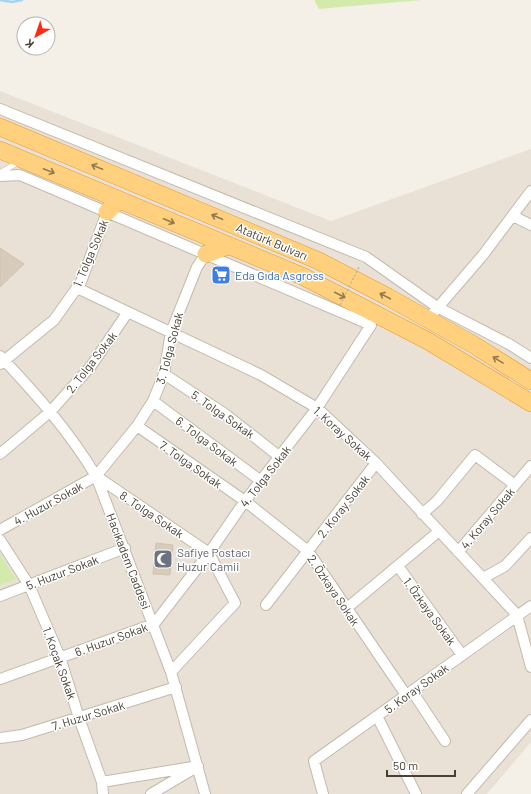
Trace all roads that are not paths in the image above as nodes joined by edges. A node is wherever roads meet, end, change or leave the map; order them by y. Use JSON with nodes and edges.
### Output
{"nodes":[{"id":1,"x":0,"y":109,"type":"edge"},
{"id":2,"x":0,"y":127,"type":"edge"},
{"id":3,"x":0,"y":150,"type":"edge"},
{"id":4,"x":22,"y":160,"type":"junction"},
{"id":5,"x":0,"y":175,"type":"edge"},
{"id":6,"x":531,"y":191,"type":"edge"},
{"id":7,"x":119,"y":200,"type":"junction"},
{"id":8,"x":107,"y":212,"type":"junction"},
{"id":9,"x":513,"y":216,"type":"junction"},
{"id":10,"x":531,"y":225,"type":"edge"},
{"id":11,"x":228,"y":246,"type":"junction"},
{"id":12,"x":206,"y":254,"type":"junction"},
{"id":13,"x":77,"y":288,"type":"junction"},
{"id":14,"x":128,"y":312,"type":"junction"},
{"id":15,"x":432,"y":313,"type":"junction"},
{"id":16,"x":377,"y":321,"type":"junction"},
{"id":17,"x":171,"y":332,"type":"junction"},
{"id":18,"x":531,"y":358,"type":"edge"},
{"id":19,"x":1,"y":360,"type":"edge"},
{"id":20,"x":164,"y":374,"type":"junction"},
{"id":21,"x":531,"y":381,"type":"edge"},
{"id":22,"x":153,"y":401,"type":"junction"},
{"id":23,"x":531,"y":403,"type":"edge"},
{"id":24,"x":317,"y":408,"type":"junction"},
{"id":25,"x":51,"y":411,"type":"junction"},
{"id":26,"x":137,"y":426,"type":"junction"},
{"id":27,"x":0,"y":454,"type":"edge"},
{"id":28,"x":280,"y":457,"type":"junction"},
{"id":29,"x":376,"y":463,"type":"junction"},
{"id":30,"x":531,"y":466,"type":"edge"},
{"id":31,"x":96,"y":476,"type":"junction"},
{"id":32,"x":261,"y":481,"type":"junction"},
{"id":33,"x":515,"y":485,"type":"junction"},
{"id":34,"x":245,"y":501,"type":"junction"},
{"id":35,"x":422,"y":514,"type":"junction"},
{"id":36,"x":0,"y":530,"type":"edge"},
{"id":37,"x":438,"y":532,"type":"junction"},
{"id":38,"x":531,"y":538,"type":"edge"},
{"id":39,"x":0,"y":540,"type":"edge"},
{"id":40,"x":125,"y":548,"type":"junction"},
{"id":41,"x":308,"y":551,"type":"junction"},
{"id":42,"x":209,"y":552,"type":"junction"},
{"id":43,"x":458,"y":552,"type":"junction"},
{"id":44,"x":398,"y":566,"type":"junction"},
{"id":45,"x":483,"y":578,"type":"junction"},
{"id":46,"x":29,"y":585,"type":"junction"},
{"id":47,"x":0,"y":596,"type":"edge"},
{"id":48,"x":266,"y":605,"type":"dead end"},
{"id":49,"x":531,"y":606,"type":"edge"},
{"id":50,"x":347,"y":608,"type":"junction"},
{"id":51,"x":517,"y":615,"type":"junction"},
{"id":52,"x":154,"y":624,"type":"junction"},
{"id":53,"x":462,"y":655,"type":"junction"},
{"id":54,"x":60,"y":657,"type":"junction"},
{"id":55,"x":531,"y":667,"type":"edge"},
{"id":56,"x":171,"y":672,"type":"junction"},
{"id":57,"x":0,"y":679,"type":"edge"},
{"id":58,"x":176,"y":687,"type":"junction"},
{"id":59,"x":409,"y":693,"type":"junction"},
{"id":60,"x":377,"y":716,"type":"junction"},
{"id":61,"x":79,"y":718,"type":"junction"},
{"id":62,"x":531,"y":720,"type":"edge"},
{"id":63,"x":0,"y":738,"type":"edge"},
{"id":64,"x":445,"y":741,"type":"dead end"},
{"id":65,"x":198,"y":766,"type":"junction"},
{"id":66,"x":102,"y":782,"type":"junction"},
{"id":67,"x":103,"y":794,"type":"edge"},
{"id":68,"x":150,"y":794,"type":"edge"},
{"id":69,"x":205,"y":794,"type":"edge"},
{"id":70,"x":323,"y":794,"type":"edge"},
{"id":71,"x":416,"y":794,"type":"edge"},
{"id":72,"x":467,"y":794,"type":"edge"}],
"edges":[{"from":1,"to":15,"type":"street"},
{"from":15,"to":2,"type":"highway","name":"Atatürk Bulvarı","one_way":true},
{"from":3,"to":4,"type":"highway","name":"Atatürk Bulvarı"},
{"from":4,"to":5,"type":"lane"},
{"from":4,"to":7,"type":"highway","name":"Atatürk Bulvarı","one_way":true},
{"from":5,"to":8,"type":"street"},
{"from":6,"to":9,"type":"street"},
{"from":7,"to":8,"type":"highway"},
{"from":7,"to":11,"type":"highway","name":"Atatürk Bulvarı","one_way":true},
{"from":8,"to":12,"type":"street"},
{"from":8,"to":13,"type":"street","name":"1. Tolga Sokak"},
{"from":9,"to":10,"type":"street"},
{"from":9,"to":15,"type":"street"},
{"from":11,"to":12,"type":"highway"},
{"from":11,"to":16,"type":"highway","name":"Atatürk Bulvarı","one_way":true},
{"from":12,"to":16,"type":"street"},
{"from":12,"to":17,"type":"street","name":"3. Tolga Sokak"},
{"from":13,"to":14,"type":"street","name":"1. Koray Sokak"},
{"from":13,"to":19,"type":"street","name":"1. Tolga Sokak"},
{"from":14,"to":17,"type":"street","name":"1. Koray Sokak"},
{"from":14,"to":25,"type":"street","name":"2. Tolga Sokak"},
{"from":15,"to":18,"type":"street"},
{"from":21,"to":15,"type":"highway","name":"Atatürk Bulvarı","one_way":true},
{"from":16,"to":23,"type":"highway","name":"Atatürk Bulvarı"},
{"from":16,"to":24,"type":"street","name":"4. Tolga Sokak"},
{"from":17,"to":20,"type":"street","name":"3. Tolga Sokak"},
{"from":17,"to":24,"type":"street","name":"1. Koray Sokak"},
{"from":19,"to":25,"type":"street","name":"Hacıkadem Caddesi"},
{"from":20,"to":22,"type":"street","name":"3. Tolga Sokak"},
{"from":20,"to":28,"type":"street","name":"5. Tolga Sokak"},
{"from":22,"to":26,"type":"street","name":"3. Tolga Sokak"},
{"from":22,"to":32,"type":"street","name":"6. Tolga Sokak"},
{"from":24,"to":28,"type":"street","name":"4. Tolga Sokak"},
{"from":24,"to":29,"type":"street","name":"1. Koray Sokak"},
{"from":25,"to":27,"type":"street","name":"2. Tolga Sokak"},
{"from":25,"to":31,"type":"street","name":"Hacıkadem Caddesi"},
{"from":26,"to":31,"type":"street","name":"3. Tolga Sokak"},
{"from":26,"to":34,"type":"street","name":"7. Tolga Sokak"},
{"from":28,"to":32,"type":"street","name":"4. Tolga Sokak"},
{"from":29,"to":35,"type":"street","name":"1. Koray Sokak"},
{"from":29,"to":41,"type":"street","name":"2. Koray Sokak"},
{"from":30,"to":33,"type":"street","name":"4. Koray Sokak"},
{"from":31,"to":36,"type":"street","name":"4. Huzur Sokak"},
{"from":31,"to":40,"type":"street","name":"Hacıkadem Caddesi"},
{"from":31,"to":42,"type":"street","name":"8. Tolga Sokak"},
{"from":32,"to":34,"type":"street","name":"4. Tolga Sokak"},
{"from":33,"to":35,"type":"street"},
{"from":33,"to":43,"type":"street","name":"4. Koray Sokak"},
{"from":34,"to":41,"type":"street","name":"2. Özkaya Sokak"},
{"from":34,"to":42,"type":"street","name":"4. Tolga Sokak"},
{"from":35,"to":37,"type":"street","name":"1. Koray Sokak"},
{"from":37,"to":43,"type":"street","name":"1. Koray Sokak"},
{"from":37,"to":44,"type":"street"},
{"from":38,"to":45,"type":"street"},
{"from":39,"to":46,"type":"street","name":"1. Koçak Sokak"},
{"from":40,"to":46,"type":"street","name":"5. Huzur Sokak"},
{"from":40,"to":52,"type":"street","name":"Hacıkadem Caddesi"},
{"from":41,"to":48,"type":"street","name":"2. Koray Sokak"},
{"from":41,"to":50,"type":"street","name":"2. Özkaya Sokak"},
{"from":42,"to":52,"type":"street","name":"4. Tolga Sokak"},
{"from":42,"to":56,"type":"street"},
{"from":43,"to":45,"type":"street","name":"1. Koray Sokak"},
{"from":44,"to":50,"type":"street"},
{"from":44,"to":53,"type":"street","name":"1. Özkaya Sokak"},
{"from":45,"to":51,"type":"street","name":"1. Koray Sokak"},
{"from":46,"to":47,"type":"street","name":"5. Huzur Sokak"},
{"from":46,"to":54,"type":"street","name":"1. Koçak Sokak"},
{"from":49,"to":51,"type":"street","name":"5. Koray Sokak"},
{"from":50,"to":59,"type":"street","name":"2. Özkaya Sokak"},
{"from":51,"to":53,"type":"street","name":"5. Koray Sokak"},
{"from":51,"to":55,"type":"street","name":"1. Koray Sokak"},
{"from":52,"to":54,"type":"street","name":"6. Huzur Sokak"},
{"from":52,"to":56,"type":"street","name":"Hacıkadem Caddesi"},
{"from":53,"to":59,"type":"street","name":"5. Koray Sokak"},
{"from":54,"to":57,"type":"street","name":"6. Huzur Sokak"},
{"from":54,"to":61,"type":"street","name":"1. Koçak Sokak"},
{"from":56,"to":58,"type":"street","name":"Hacıkadem Caddesi"},
{"from":58,"to":61,"type":"street","name":"7. Huzur Sokak"},
{"from":58,"to":65,"type":"street","name":"Hacıkadem Caddesi"},
{"from":59,"to":60,"type":"street","name":"5. Koray Sokak"},
{"from":59,"to":64,"type":"street","name":"2. Özkaya Sokak"},
{"from":60,"to":70,"type":"street","name":"5. Koray Sokak"},
{"from":60,"to":71,"type":"street"},
{"from":61,"to":63,"type":"street","name":"7. Huzur Sokak"},
{"from":61,"to":66,"type":"street","name":"1. Koçak Sokak"},
{"from":62,"to":72,"type":"street"},
{"from":65,"to":66,"type":"street"},
{"from":65,"to":68,"type":"street"},
{"from":65,"to":69,"type":"street","name":"Hacıkadem Caddesi"},
{"from":66,"to":67,"type":"street","name":"1. Koçak Sokak"}]}
